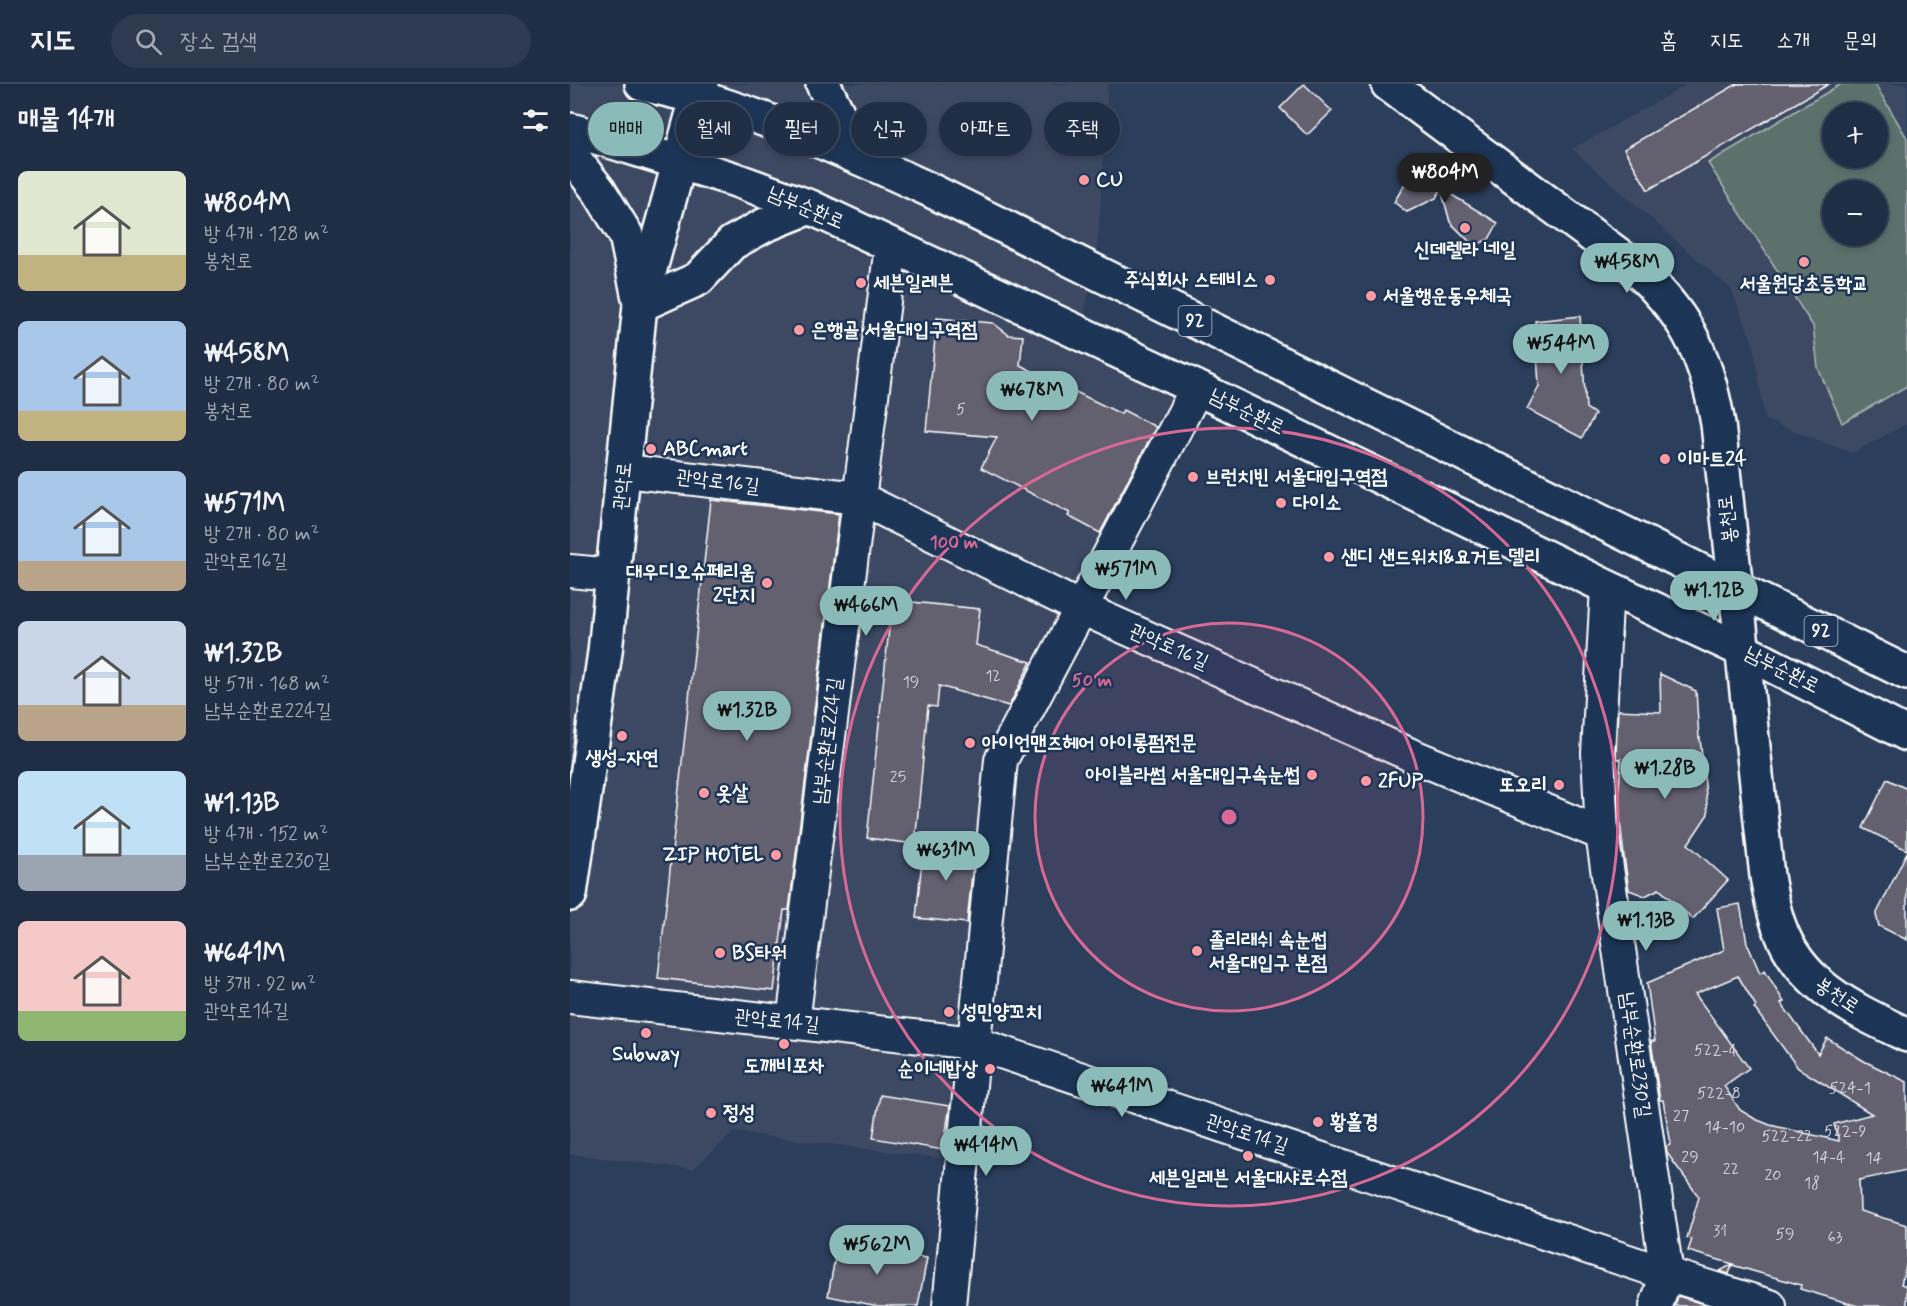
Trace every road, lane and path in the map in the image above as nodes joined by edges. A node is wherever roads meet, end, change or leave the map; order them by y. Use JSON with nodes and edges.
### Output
{"nodes":[{"id":1,"x":642,"y":84,"type":"edge"},
{"id":2,"x":823,"y":84,"type":"edge"},
{"id":3,"x":1388,"y":84,"type":"edge"},
{"id":4,"x":699,"y":91,"type":"edge"},
{"id":5,"x":570,"y":130,"type":"edge"},
{"id":6,"x":570,"y":154,"type":"edge"},
{"id":7,"x":860,"y":158,"type":"junction"},
{"id":8,"x":679,"y":162,"type":"junction"},
{"id":9,"x":810,"y":207,"type":"junction"},
{"id":10,"x":891,"y":246,"type":"junction"},
{"id":11,"x":640,"y":305,"type":"junction"},
{"id":12,"x":1197,"y":388,"type":"junction"},
{"id":13,"x":625,"y":471,"type":"junction"},
{"id":14,"x":859,"y":498,"type":"junction"},
{"id":15,"x":570,"y":571,"type":"edge"},
{"id":16,"x":613,"y":575,"type":"junction"},
{"id":17,"x":1607,"y":587,"type":"junction"},
{"id":18,"x":1736,"y":588,"type":"junction"},
{"id":19,"x":1081,"y":608,"type":"junction"},
{"id":20,"x":1742,"y":650,"type":"junction"},
{"id":21,"x":1907,"y":674,"type":"edge"},
{"id":22,"x":1907,"y":689,"type":"edge"},
{"id":23,"x":1907,"y":733,"type":"edge"},
{"id":24,"x":1602,"y":834,"type":"junction"},
{"id":25,"x":570,"y":894,"type":"edge"},
{"id":26,"x":570,"y":997,"type":"edge"},
{"id":27,"x":793,"y":1022,"type":"junction"},
{"id":28,"x":1907,"y":1035,"type":"edge"},
{"id":29,"x":974,"y":1043,"type":"junction"},
{"id":30,"x":1667,"y":1274,"type":"junction"},
{"id":31,"x":949,"y":1306,"type":"edge"},
{"id":32,"x":1656,"y":1306,"type":"edge"},
{"id":33,"x":1770,"y":1306,"type":"edge"}],
"edges":[{"from":1,"to":4,"type":"main road","number":"92"},
{"from":2,"to":7,"type":"main road"},
{"from":3,"to":18,"type":"main road","name":"봉천로"},
{"from":4,"to":7,"type":"main road","number":"92"},
{"from":4,"to":8,"type":"main road","name":"관악로"},
{"from":5,"to":8,"type":"main road","name":"남부순환로"},
{"from":6,"to":11,"type":"main road"},
{"from":7,"to":18,"type":"main road","number":"92"},
{"from":8,"to":9,"type":"main road","name":"남부순환로"},
{"from":8,"to":11,"type":"main road","name":"관악로"},
{"from":9,"to":10,"type":"main road","name":"남부순환로"},
{"from":9,"to":11,"type":"main road"},
{"from":10,"to":12,"type":"main road","name":"남부순환로"},
{"from":10,"to":14,"type":"street","name":"남부순환로224길"},
{"from":11,"to":13,"type":"main road","name":"관악로"},
{"from":12,"to":17,"type":"main road","name":"남부순환로"},
{"from":12,"to":19,"type":"street"},
{"from":13,"to":14,"type":"street","name":"관악로16길"},
{"from":13,"to":16,"type":"main road","name":"관악로"},
{"from":14,"to":19,"type":"street","name":"관악로16길"},
{"from":14,"to":27,"type":"street","name":"남부순환로224길"},
{"from":15,"to":16,"type":"street"},
{"from":16,"to":25,"type":"main road","name":"관악로"},
{"from":17,"to":20,"type":"main road","name":"남부순환로"},
{"from":17,"to":24,"type":"street","name":"남부순환로230길"},
{"from":18,"to":20,"type":"main road","name":"봉천로"},
{"from":18,"to":21,"type":"main road","number":"92"},
{"from":19,"to":24,"type":"street","name":"관악로16길"},
{"from":19,"to":29,"type":"street"},
{"from":20,"to":23,"type":"main road","name":"남부순환로"},
{"from":20,"to":28,"type":"main road","name":"봉천로"},
{"from":22,"to":23,"type":"main road"},
{"from":24,"to":30,"type":"street","name":"남부순환로230길"},
{"from":26,"to":27,"type":"street","name":"관악로14길"},
{"from":27,"to":29,"type":"street","name":"관악로14길"},
{"from":29,"to":30,"type":"street","name":"관악로14길"},
{"from":29,"to":31,"type":"street"},
{"from":30,"to":32,"type":"street","name":"남부순환로230길"},
{"from":30,"to":33,"type":"street","name":"관악로14길"}]}
